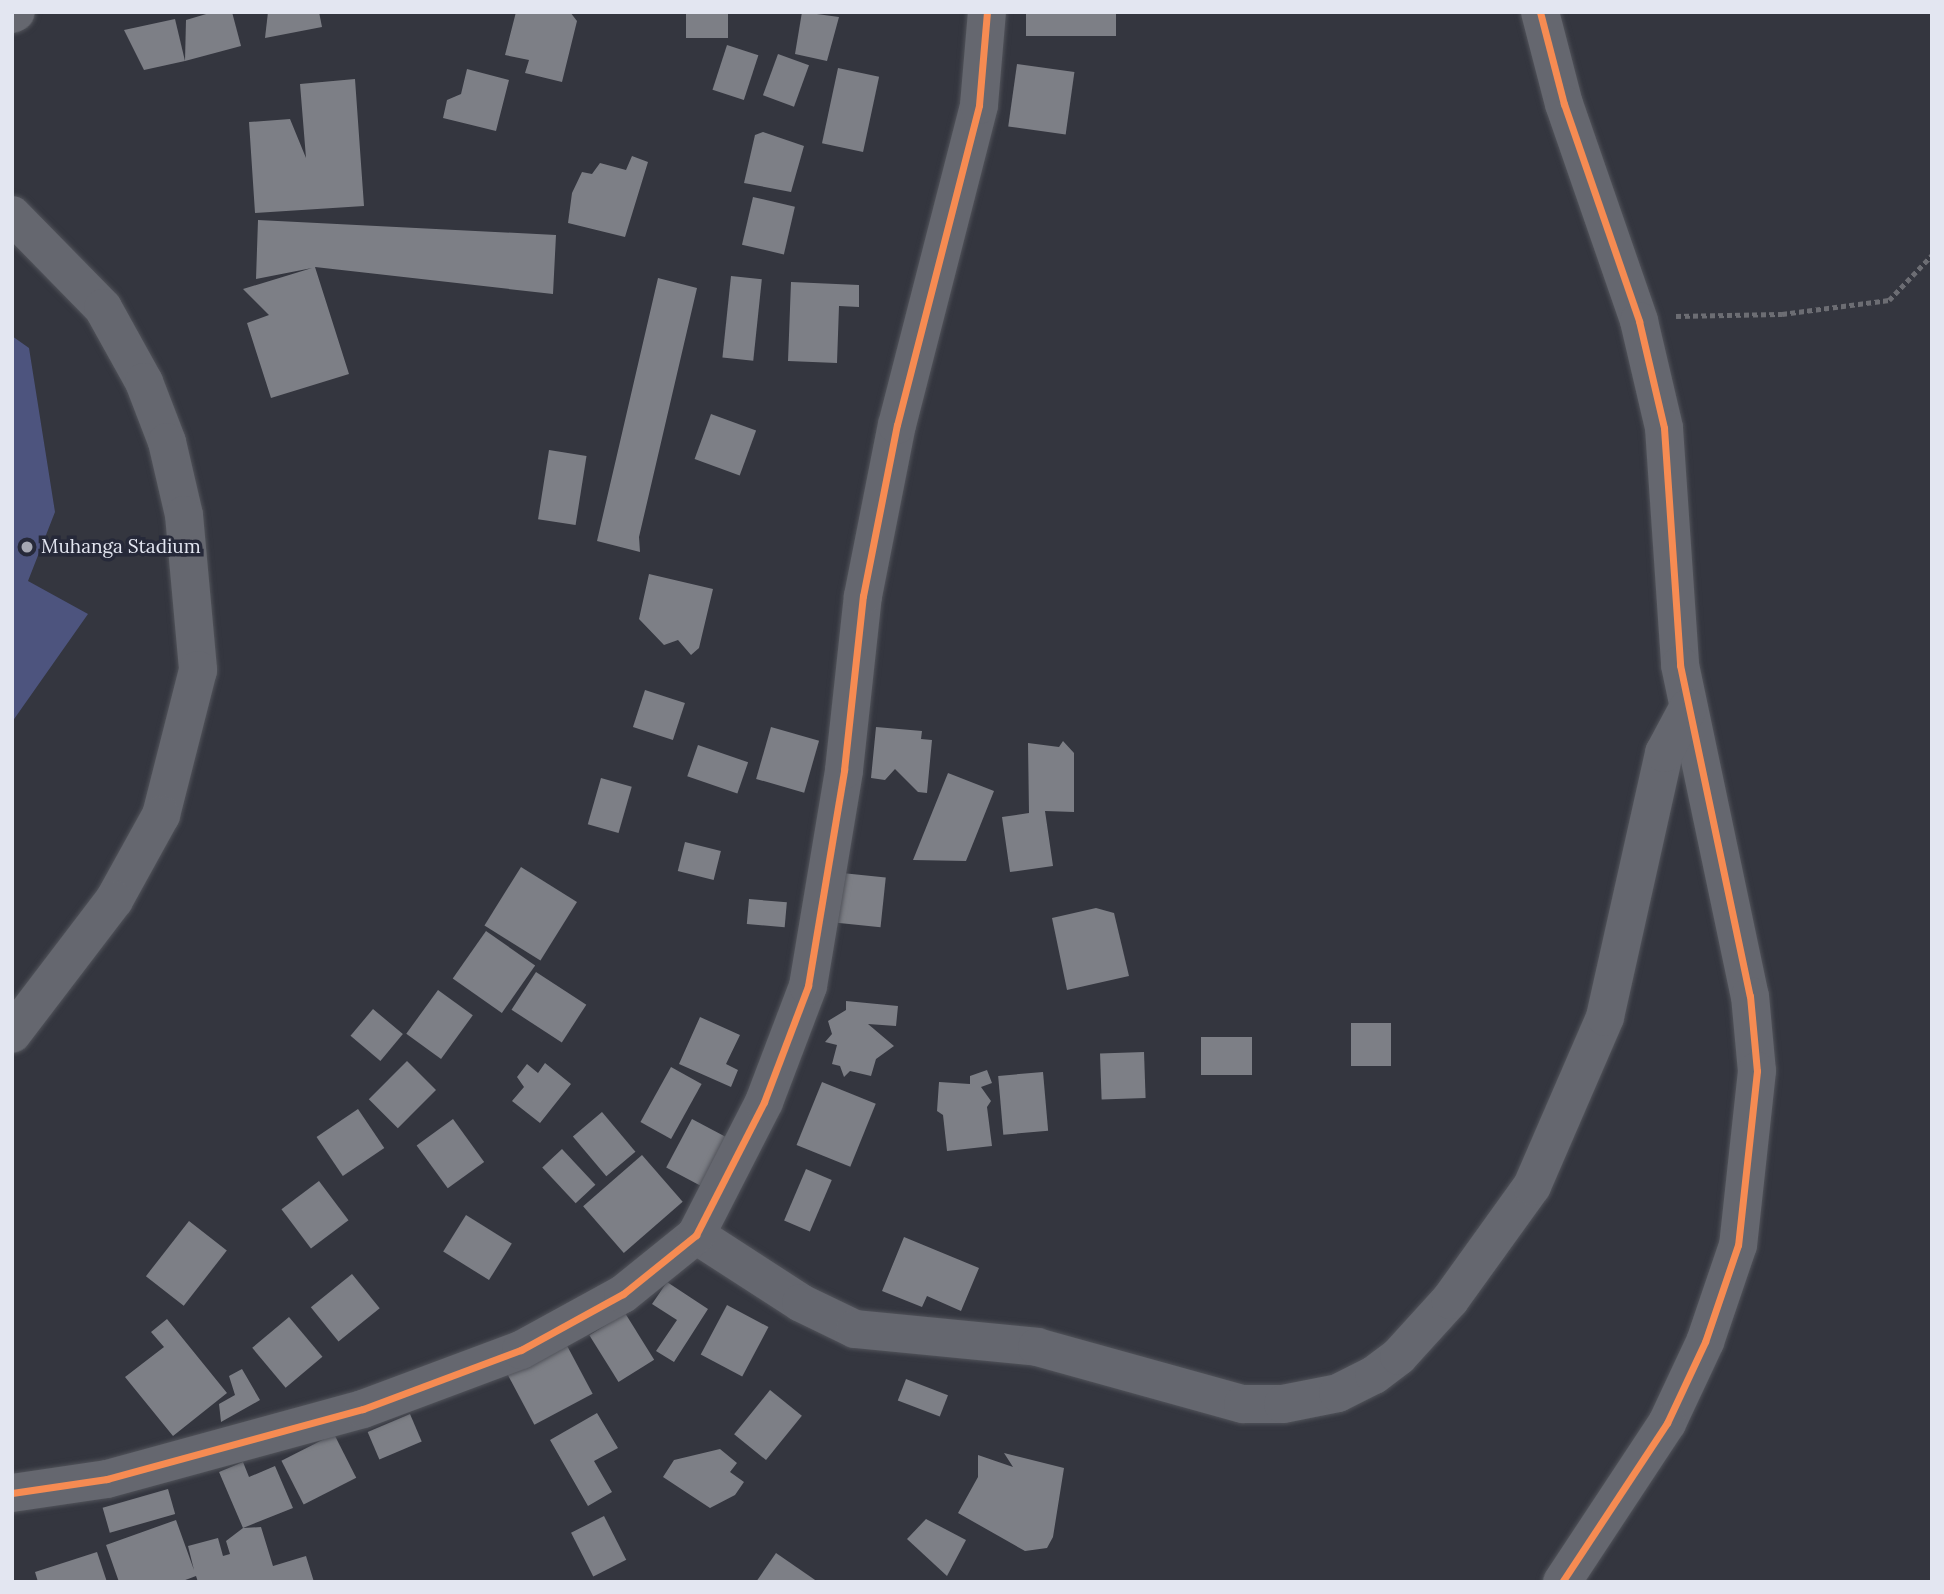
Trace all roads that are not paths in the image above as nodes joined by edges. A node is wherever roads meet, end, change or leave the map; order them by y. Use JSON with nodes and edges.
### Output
{"nodes":[{"id":1,"x":987,"y":12,"type":"edge"},
{"id":2,"x":1540,"y":12,"type":"edge"},
{"id":3,"x":12,"y":215,"type":"edge"},
{"id":4,"x":1688,"y":708,"type":"junction"},
{"id":5,"x":12,"y":1034,"type":"edge"},
{"id":6,"x":696,"y":1235,"type":"junction"},
{"id":7,"x":12,"y":1493,"type":"edge"},
{"id":8,"x":1562,"y":1582,"type":"edge"}],
"edges":[{"from":1,"to":6,"type":"street"},
{"from":2,"to":4,"type":"street"},
{"from":3,"to":5,"type":"street"},
{"from":4,"to":6,"type":"street"},
{"from":4,"to":8,"type":"street"},
{"from":6,"to":7,"type":"street"}]}
